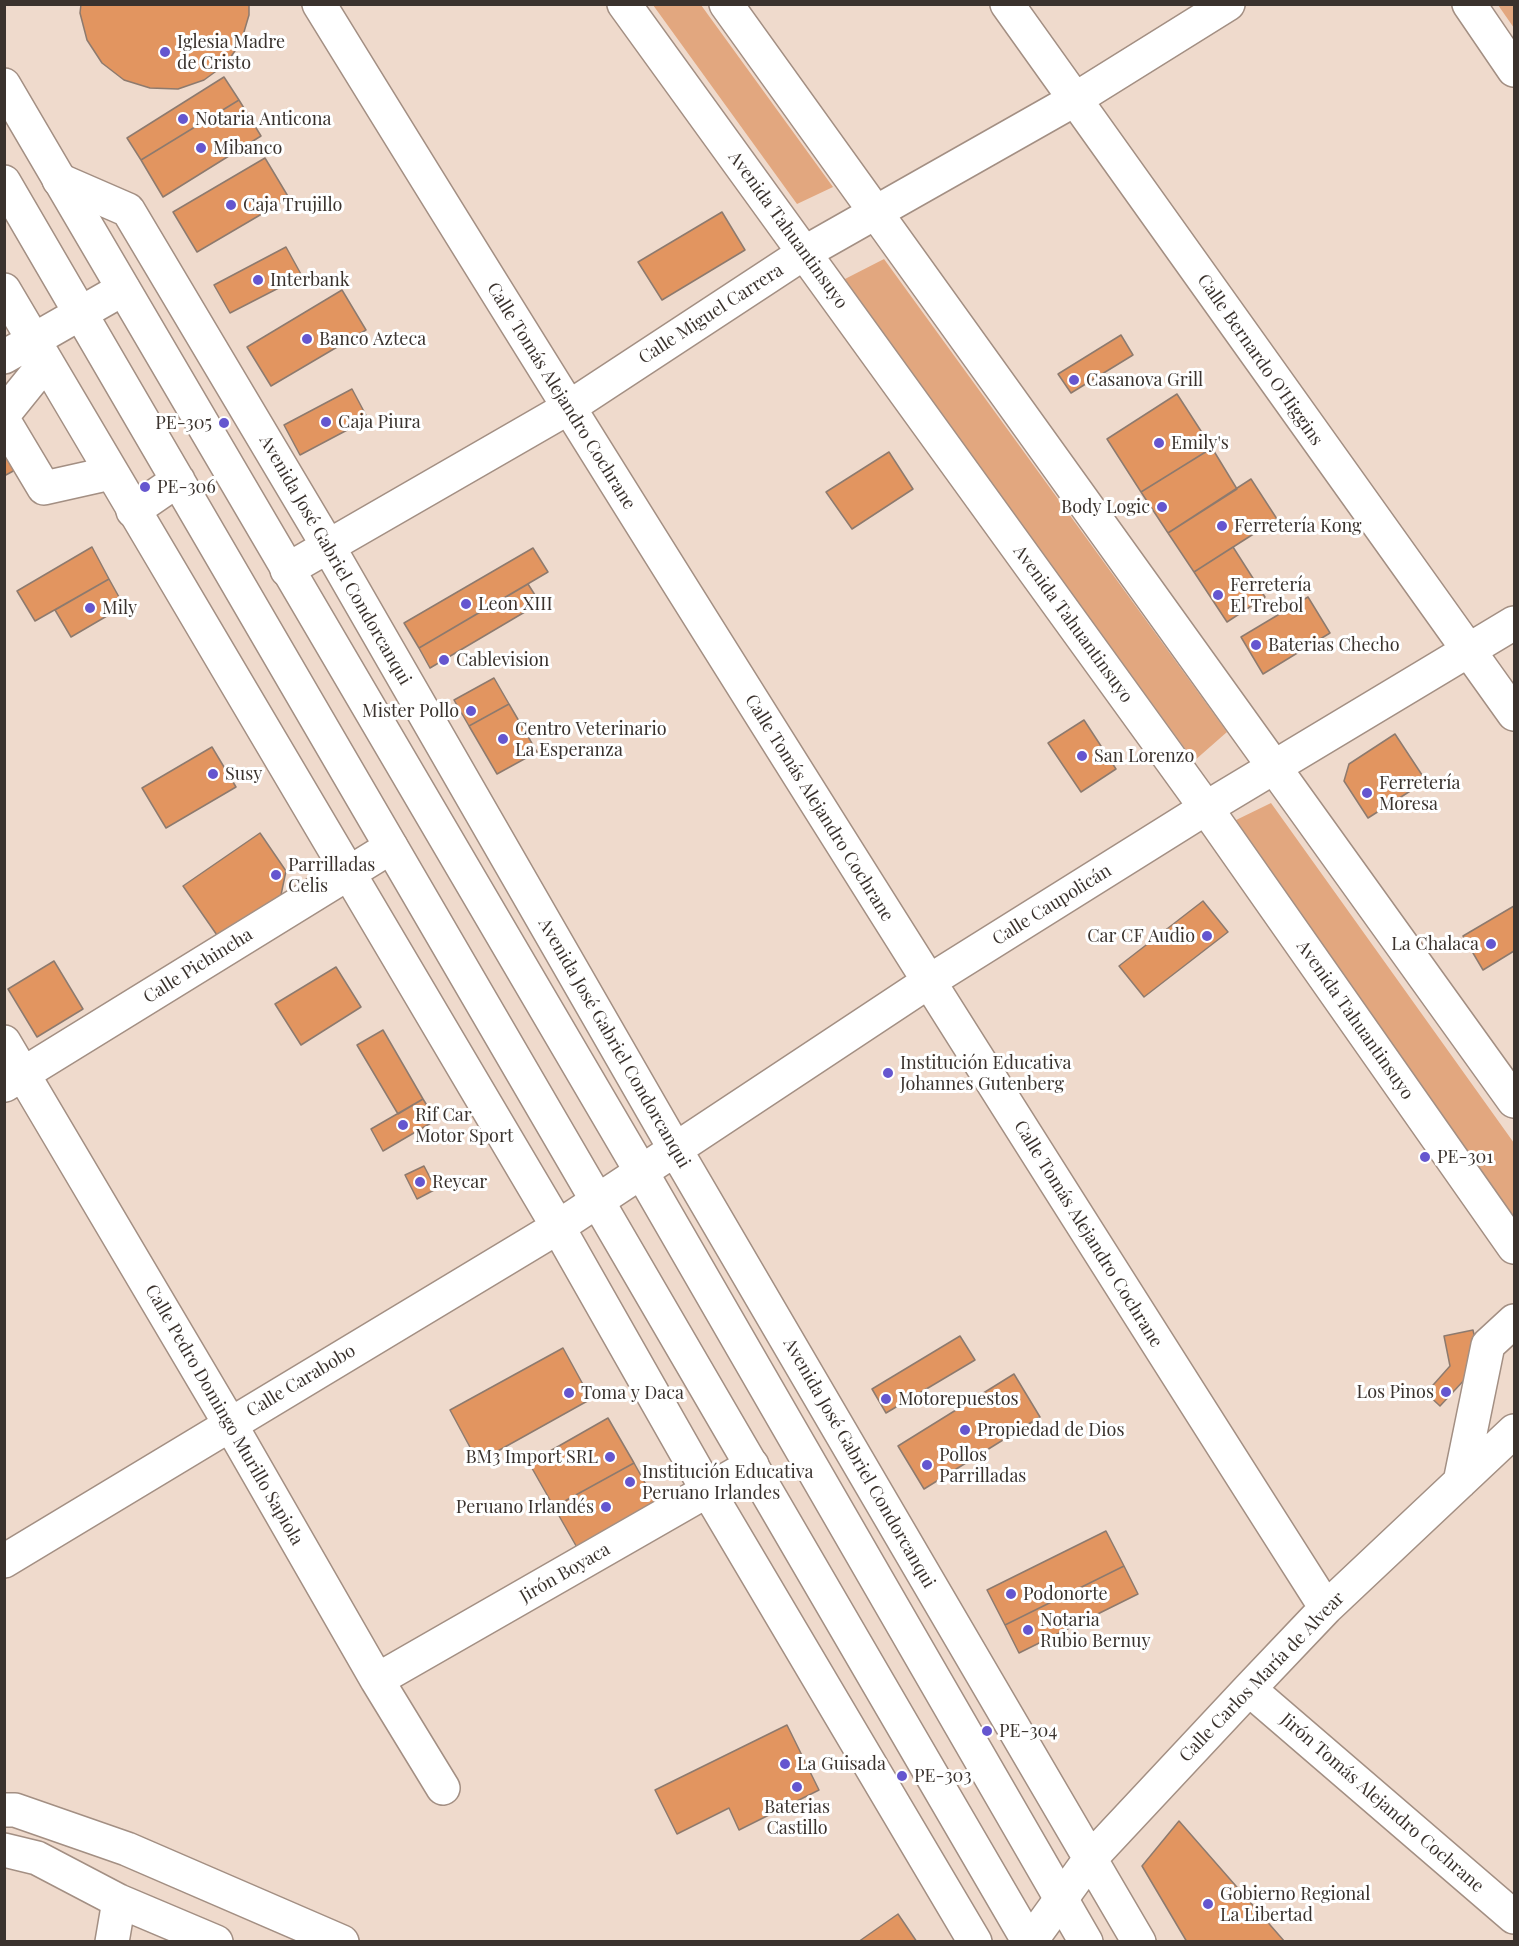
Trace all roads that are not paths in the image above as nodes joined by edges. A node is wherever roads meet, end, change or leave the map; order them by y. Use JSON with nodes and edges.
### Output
{"nodes":[{"id":1,"x":319,"y":4,"type":"edge"},
{"id":2,"x":624,"y":4,"type":"edge"},
{"id":3,"x":726,"y":4,"type":"edge"},
{"id":4,"x":1007,"y":4,"type":"edge"},
{"id":5,"x":1228,"y":4,"type":"edge"},
{"id":6,"x":1469,"y":4,"type":"edge"},
{"id":7,"x":1515,"y":70,"type":"edge"},
{"id":8,"x":4,"y":86,"type":"edge"},
{"id":9,"x":1074,"y":100,"type":"junction"},
{"id":10,"x":59,"y":180,"type":"junction"},
{"id":11,"x":4,"y":182,"type":"edge"},
{"id":12,"x":873,"y":212,"type":"junction"},
{"id":13,"x":804,"y":253,"type":"junction"},
{"id":14,"x":123,"y":289,"type":"junction"},
{"id":15,"x":4,"y":290,"type":"edge"},
{"id":16,"x":81,"y":313,"type":"junction"},
{"id":17,"x":39,"y":351,"type":"junction"},
{"id":18,"x":4,"y":357,"type":"edge"},
{"id":19,"x":567,"y":408,"type":"junction"},
{"id":20,"x":4,"y":414,"type":"edge"},
{"id":21,"x":4,"y":421,"type":"edge"},
{"id":22,"x":111,"y":473,"type":"junction"},
{"id":23,"x":177,"y":480,"type":"junction"},
{"id":24,"x":133,"y":511,"type":"junction"},
{"id":25,"x":328,"y":546,"type":"junction"},
{"id":26,"x":287,"y":570,"type":"junction"},
{"id":27,"x":1515,"y":623,"type":"edge"},
{"id":28,"x":1469,"y":653,"type":"junction"},
{"id":29,"x":1515,"y":714,"type":"edge"},
{"id":30,"x":1276,"y":767,"type":"junction"},
{"id":31,"x":1206,"y":808,"type":"junction"},
{"id":32,"x":391,"y":847,"type":"junction"},
{"id":33,"x":348,"y":873,"type":"junction"},
{"id":34,"x":928,"y":982,"type":"junction"},
{"id":35,"x":4,"y":1042,"type":"edge"},
{"id":36,"x":14,"y":1080,"type":"edge"},
{"id":37,"x":1515,"y":1101,"type":"edge"},
{"id":38,"x":675,"y":1149,"type":"junction"},
{"id":39,"x":642,"y":1173,"type":"junction"},
{"id":40,"x":598,"y":1201,"type":"junction"},
{"id":41,"x":558,"y":1227,"type":"junction"},
{"id":42,"x":1515,"y":1247,"type":"edge"},
{"id":43,"x":1515,"y":1321,"type":"edge"},
{"id":44,"x":230,"y":1424,"type":"junction"},
{"id":45,"x":1515,"y":1431,"type":"edge"},
{"id":46,"x":752,"y":1465,"type":"junction"},
{"id":47,"x":1460,"y":1482,"type":"junction"},
{"id":48,"x":708,"y":1491,"type":"junction"},
{"id":49,"x":4,"y":1561,"type":"edge"},
{"id":50,"x":1326,"y":1608,"type":"junction"},
{"id":51,"x":377,"y":1680,"type":"junction"},
{"id":52,"x":1249,"y":1689,"type":"junction"},
{"id":53,"x":443,"y":1788,"type":"dead end"},
{"id":54,"x":4,"y":1810,"type":"edge"},
{"id":55,"x":4,"y":1850,"type":"edge"},
{"id":56,"x":1090,"y":1859,"type":"junction"},
{"id":57,"x":1061,"y":1899,"type":"junction"},
{"id":58,"x":119,"y":1901,"type":"junction"},
{"id":59,"x":1515,"y":1917,"type":"edge"},
{"id":60,"x":112,"y":1941,"type":"edge"},
{"id":61,"x":213,"y":1941,"type":"edge"},
{"id":62,"x":342,"y":1941,"type":"edge"},
{"id":63,"x":975,"y":1941,"type":"edge"},
{"id":64,"x":1030,"y":1941,"type":"edge"},
{"id":65,"x":1086,"y":1941,"type":"edge"},
{"id":66,"x":1138,"y":1941,"type":"edge"}],
"edges":[{"from":1,"to":19,"type":"main road","name":"Calle Tomás Alejandro Cochrane"},
{"from":2,"to":13,"type":"main road","name":"Avenida Tahuantinsuyo"},
{"from":3,"to":12,"type":"main road"},
{"from":4,"to":9,"type":"main road","name":"Calle Bernardo O'Higgins"},
{"from":5,"to":9,"type":"main road","name":"Calle Miguel Carrera"},
{"from":6,"to":7,"type":"main road"},
{"from":8,"to":10,"type":"main road"},
{"from":9,"to":12,"type":"main road","name":"Calle Miguel Carrera"},
{"from":9,"to":28,"type":"main road","name":"Calle Bernardo O'Higgins"},
{"from":10,"to":14,"type":"main road"},
{"from":10,"to":25,"type":"main road","name":"Avenida José Gabriel Condorcanqui"},
{"from":11,"to":16,"type":"main road"},
{"from":12,"to":13,"type":"main road","name":"Calle Miguel Carrera"},
{"from":12,"to":30,"type":"main road"},
{"from":13,"to":19,"type":"main road","name":"Calle Miguel Carrera"},
{"from":13,"to":31,"type":"main road","name":"Avenida Tahuantinsuyo"},
{"from":14,"to":16,"type":"main road"},
{"from":14,"to":26,"type":"main road"},
{"from":15,"to":17,"type":"main road"},
{"from":16,"to":17,"type":"main road"},
{"from":16,"to":23,"type":"main road"},
{"from":17,"to":18,"type":"main road"},
{"from":17,"to":20,"type":"main road"},
{"from":17,"to":22,"type":"main road"},
{"from":19,"to":25,"type":"main road","name":"Calle Miguel Carrera"},
{"from":19,"to":34,"type":"main road","name":"Calle Tomás Alejandro Cochrane"},
{"from":21,"to":22,"type":"main road"},
{"from":22,"to":24,"type":"main road"},
{"from":23,"to":24,"type":"main road"},
{"from":23,"to":32,"type":"main road"},
{"from":24,"to":33,"type":"main road"},
{"from":25,"to":26,"type":"main road","name":"Calle Miguel Carrera"},
{"from":25,"to":38,"type":"main road","name":"Avenida José Gabriel Condorcanqui"},
{"from":26,"to":39,"type":"main road"},
{"from":27,"to":28,"type":"main road","name":"Calle Caupolicán"},
{"from":28,"to":29,"type":"main road","name":"Calle Bernardo O'Higgins"},
{"from":28,"to":30,"type":"main road","name":"Calle Caupolicán"},
{"from":30,"to":31,"type":"main road","name":"Calle Caupolicán"},
{"from":30,"to":37,"type":"main road"},
{"from":31,"to":34,"type":"main road","name":"Calle Caupolicán"},
{"from":31,"to":42,"type":"main road","name":"Avenida Tahuantinsuyo"},
{"from":32,"to":33,"type":"main road","name":"Calle Pichincha"},
{"from":32,"to":40,"type":"main road"},
{"from":33,"to":36,"type":"main road","name":"Calle Pichincha"},
{"from":33,"to":41,"type":"main road"},
{"from":34,"to":38,"type":"main road","name":"Calle Caupolicán"},
{"from":34,"to":50,"type":"main road","name":"Calle Tomás Alejandro Cochrane"},
{"from":35,"to":36,"type":"main road","name":"Calle Pedro Domingo Murillo Sapiola"},
{"from":36,"to":44,"type":"main road","name":"Calle Pedro Domingo Murillo Sapiola"},
{"from":38,"to":39,"type":"main road","name":"Calle Caupolicán"},
{"from":38,"to":56,"type":"main road","name":"Avenida José Gabriel Condorcanqui"},
{"from":39,"to":40,"type":"main road","name":"Calle Caupolicán"},
{"from":39,"to":57,"type":"main road"},
{"from":40,"to":41,"type":"main road","name":"Calle Carabobo"},
{"from":40,"to":46,"type":"main road"},
{"from":41,"to":44,"type":"main road","name":"Calle Carabobo"},
{"from":41,"to":48,"type":"main road"},
{"from":43,"to":47,"type":"main road"},
{"from":44,"to":49,"type":"main road","name":"Calle Carabobo"},
{"from":44,"to":51,"type":"main road","name":"Calle Pedro Domingo Murillo Sapiola"},
{"from":45,"to":47,"type":"main road","name":"Calle Carlos María de Alvear"},
{"from":46,"to":48,"type":"main road","name":"Jirón Boyaca"},
{"from":46,"to":64,"type":"main road"},
{"from":47,"to":50,"type":"main road","name":"Calle Carlos María de Alvear"},
{"from":48,"to":51,"type":"main road","name":"Jirón Boyaca"},
{"from":48,"to":63,"type":"main road"},
{"from":50,"to":52,"type":"main road","name":"Calle Carlos María de Alvear"},
{"from":51,"to":53,"type":"main road","name":"Calle Pedro Domingo Murillo Sapiola"},
{"from":52,"to":56,"type":"main road","name":"Calle Carlos María de Alvear"},
{"from":52,"to":59,"type":"main road","name":"Jirón Tomás Alejandro Cochrane"},
{"from":54,"to":62,"type":"main road"},
{"from":55,"to":58,"type":"main road"},
{"from":56,"to":57,"type":"main road","name":"Calle Carlos María de Alvear"},
{"from":56,"to":66,"type":"main road","name":"Avenida José Gabriel Condorcanqui"},
{"from":57,"to":64,"type":"main road","name":"Calle Carlos María de Alvear"},
{"from":57,"to":65,"type":"main road"},
{"from":58,"to":60,"type":"main road"},
{"from":58,"to":61,"type":"main road"}]}
